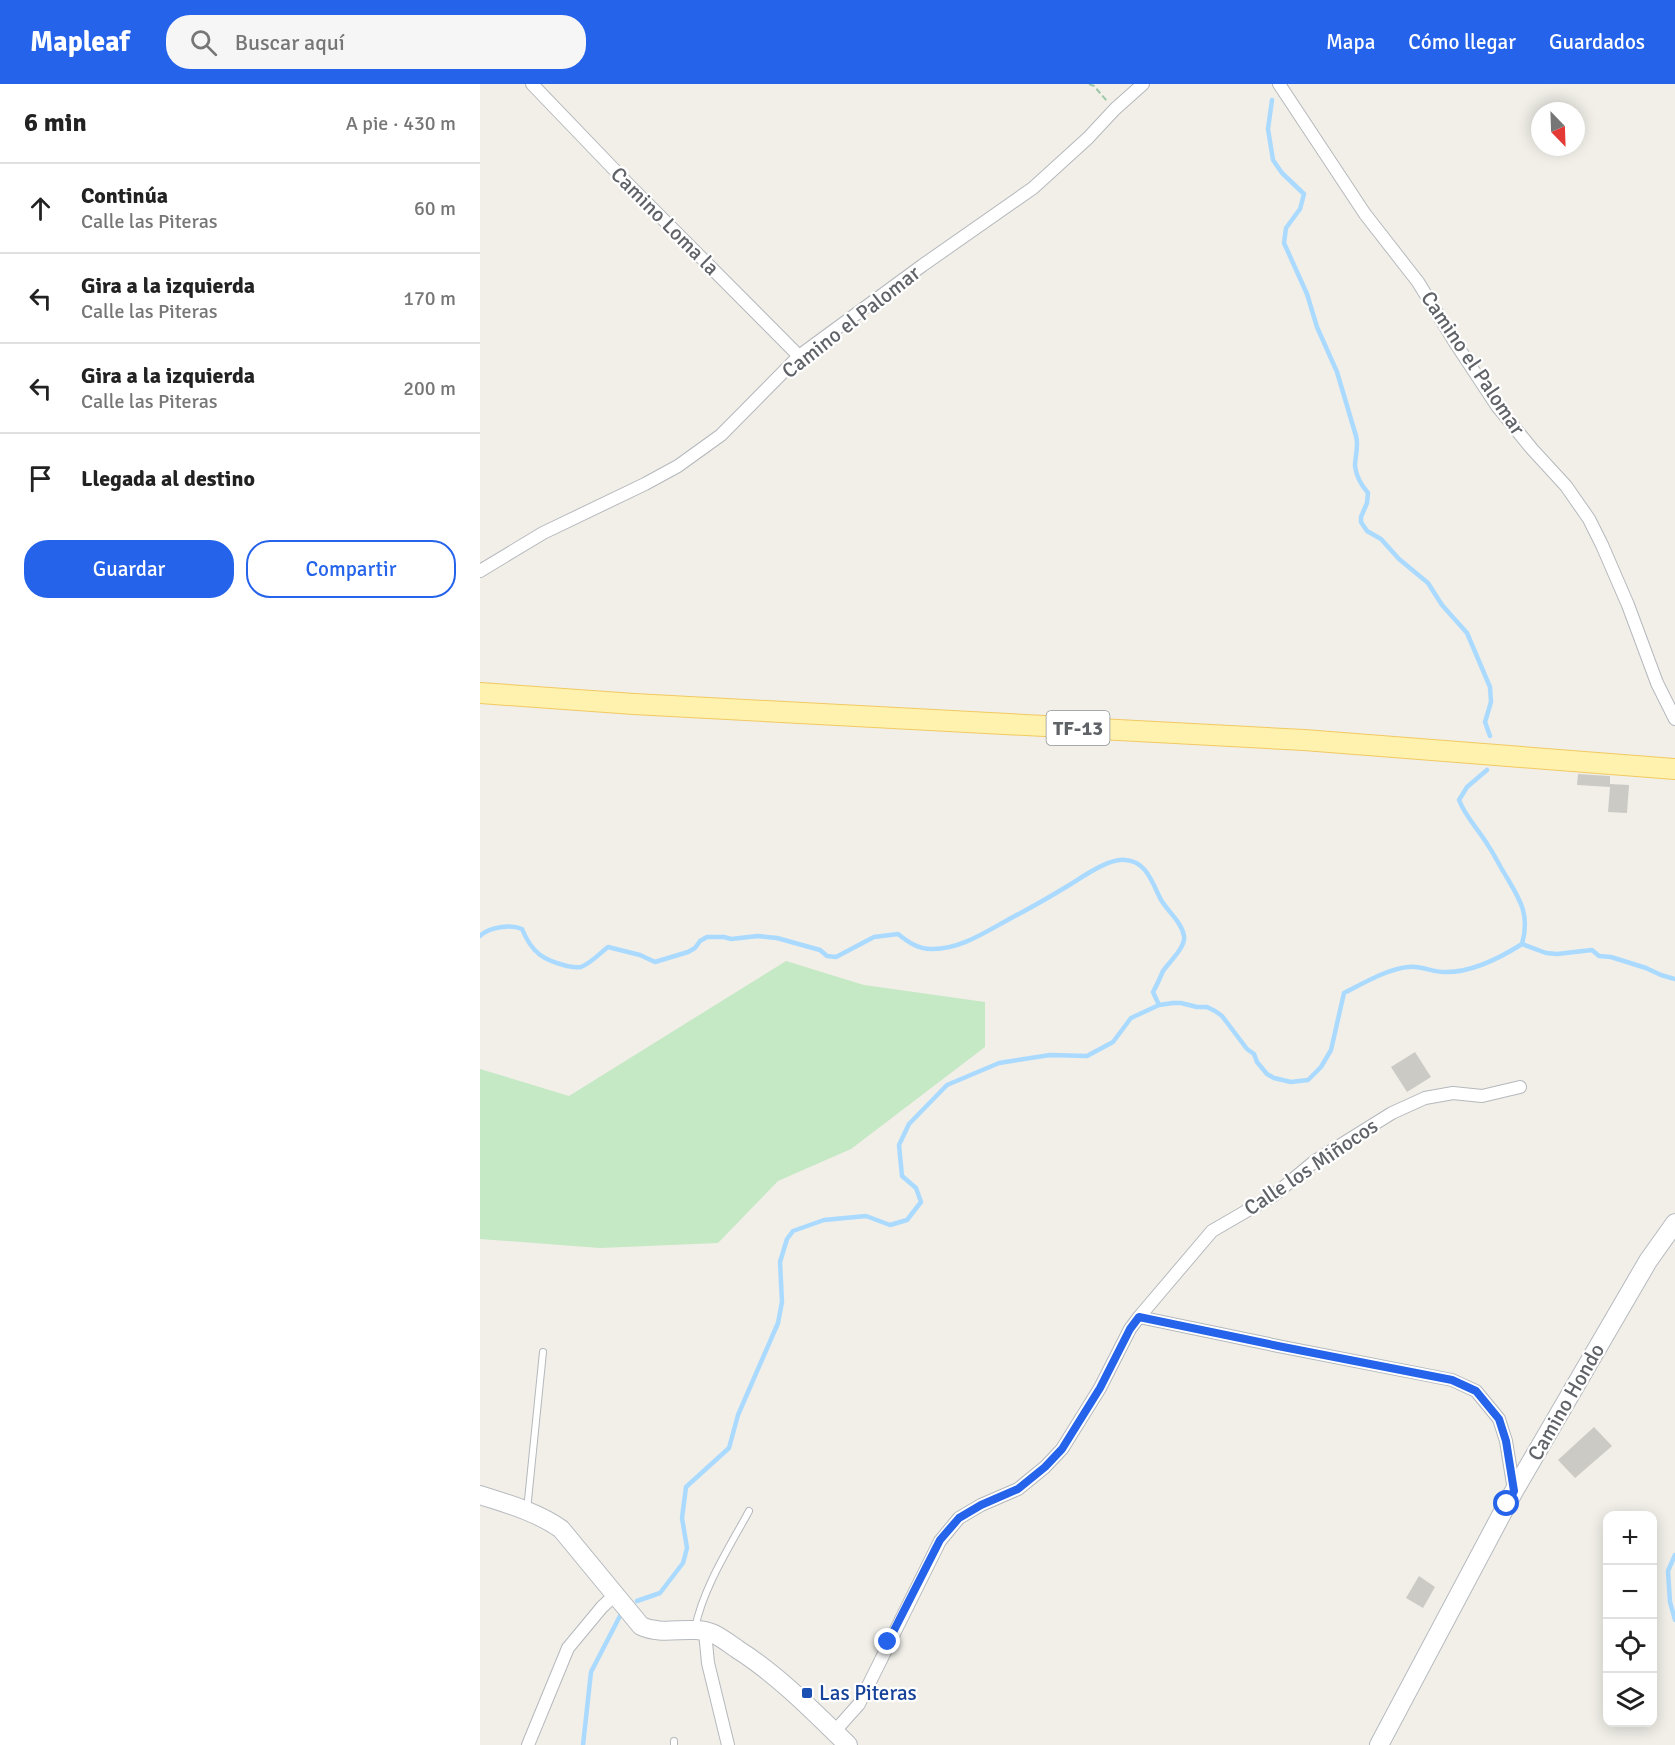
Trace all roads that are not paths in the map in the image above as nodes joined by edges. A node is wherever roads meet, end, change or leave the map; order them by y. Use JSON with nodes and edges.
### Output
{"nodes":[{"id":1,"x":532,"y":84,"type":"edge"},
{"id":2,"x":1143,"y":84,"type":"edge"},
{"id":3,"x":1279,"y":84,"type":"edge"},
{"id":4,"x":799,"y":356,"type":"junction"},
{"id":5,"x":480,"y":571,"type":"edge"},
{"id":6,"x":480,"y":693,"type":"edge"},
{"id":7,"x":1675,"y":719,"type":"edge"},
{"id":8,"x":1675,"y":769,"type":"edge"},
{"id":9,"x":1520,"y":1087,"type":"dead end"},
{"id":10,"x":1675,"y":1223,"type":"edge"},
{"id":11,"x":1139,"y":1317,"type":"junction"},
{"id":12,"x":543,"y":1352,"type":"dead end"},
{"id":13,"x":1514,"y":1491,"type":"junction"},
{"id":14,"x":480,"y":1495,"type":"edge"},
{"id":15,"x":527,"y":1510,"type":"junction"},
{"id":16,"x":749,"y":1511,"type":"dead end"},
{"id":17,"x":615,"y":1595,"type":"junction"},
{"id":18,"x":699,"y":1631,"type":"junction"},
{"id":19,"x":834,"y":1732,"type":"junction"},
{"id":20,"x":528,"y":1745,"type":"edge"},
{"id":21,"x":728,"y":1745,"type":"edge"},
{"id":22,"x":848,"y":1745,"type":"edge"},
{"id":23,"x":1379,"y":1745,"type":"edge"}],
"edges":[{"from":1,"to":4,"type":"street","name":"Camino Loma la"},
{"from":2,"to":4,"type":"street","name":"Camino el Palomar"},
{"from":3,"to":7,"type":"street","name":"Camino el Palomar"},
{"from":4,"to":5,"type":"street","name":"Camino el Palomar"},
{"from":6,"to":8,"type":"main road","number":"TF-13"},
{"from":9,"to":11,"type":"street","name":"Calle los Miñocos"},
{"from":10,"to":13,"type":"street","name":"Camino Hondo"},
{"from":11,"to":13,"type":"street"},
{"from":11,"to":19,"type":"street","name":"Calle los Miñocos"},
{"from":12,"to":15,"type":"lane"},
{"from":13,"to":23,"type":"street","name":"Camino Hondo"},
{"from":14,"to":15,"type":"street"},
{"from":15,"to":17,"type":"street"},
{"from":16,"to":18,"type":"lane"},
{"from":17,"to":18,"type":"street"},
{"from":17,"to":20,"type":"street"},
{"from":18,"to":19,"type":"street"},
{"from":18,"to":21,"type":"street"},
{"from":19,"to":22,"type":"street"}]}
